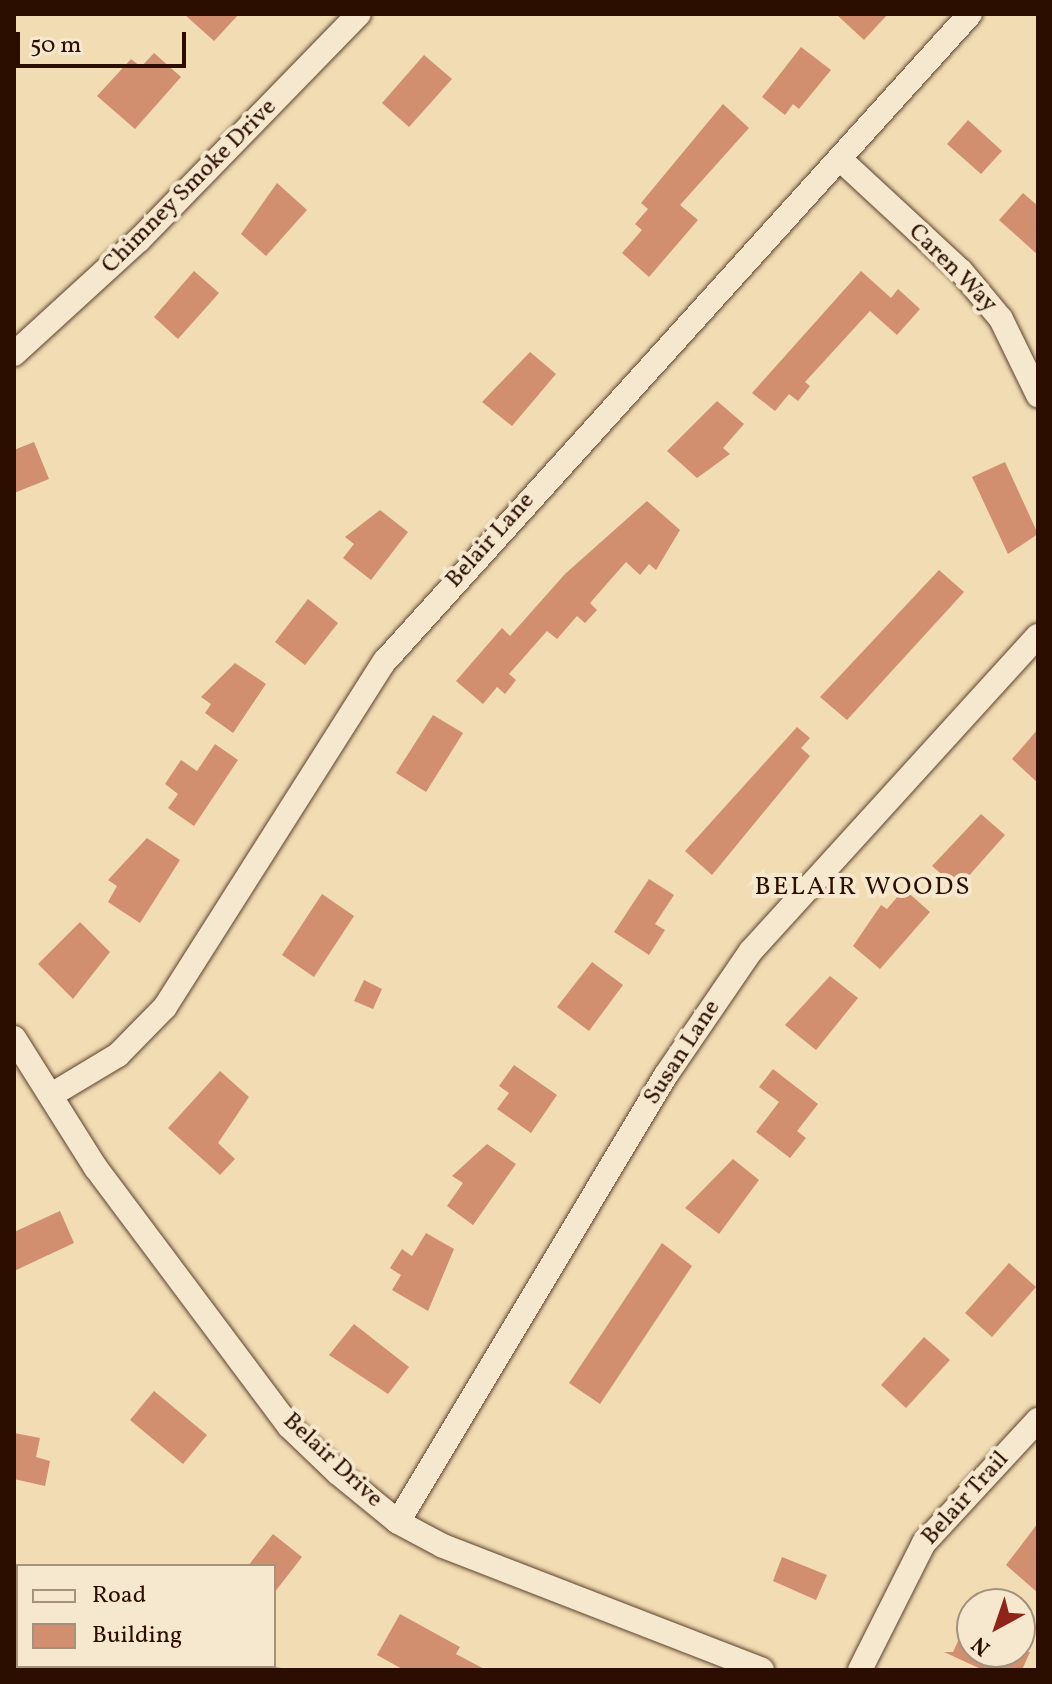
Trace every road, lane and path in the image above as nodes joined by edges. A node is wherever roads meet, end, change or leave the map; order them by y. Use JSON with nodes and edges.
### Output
{"nodes":[{"id":1,"x":359,"y":14,"type":"edge"},
{"id":2,"x":970,"y":14,"type":"edge"},
{"id":3,"x":841,"y":160,"type":"junction"},
{"id":4,"x":14,"y":354,"type":"edge"},
{"id":5,"x":1038,"y":395,"type":"edge"},
{"id":6,"x":1038,"y":636,"type":"edge"},
{"id":7,"x":14,"y":1038,"type":"edge"},
{"id":8,"x":53,"y":1094,"type":"junction"},
{"id":9,"x":1038,"y":1420,"type":"edge"},
{"id":10,"x":398,"y":1522,"type":"junction"},
{"id":11,"x":762,"y":1670,"type":"edge"},
{"id":12,"x":860,"y":1670,"type":"edge"}],
"edges":[{"from":1,"to":4,"type":"street","name":"Chimney Smoke Drive"},
{"from":2,"to":3,"type":"street","name":"Belair Lane"},
{"from":3,"to":5,"type":"street","name":"Caren Way"},
{"from":3,"to":8,"type":"street","name":"Belair Lane"},
{"from":6,"to":10,"type":"street","name":"Susan Lane"},
{"from":7,"to":8,"type":"street","name":"Belair Drive"},
{"from":8,"to":10,"type":"street","name":"Belair Drive"},
{"from":9,"to":12,"type":"street","name":"Belair Trail"},
{"from":10,"to":11,"type":"street","name":"Belair Drive"}]}
